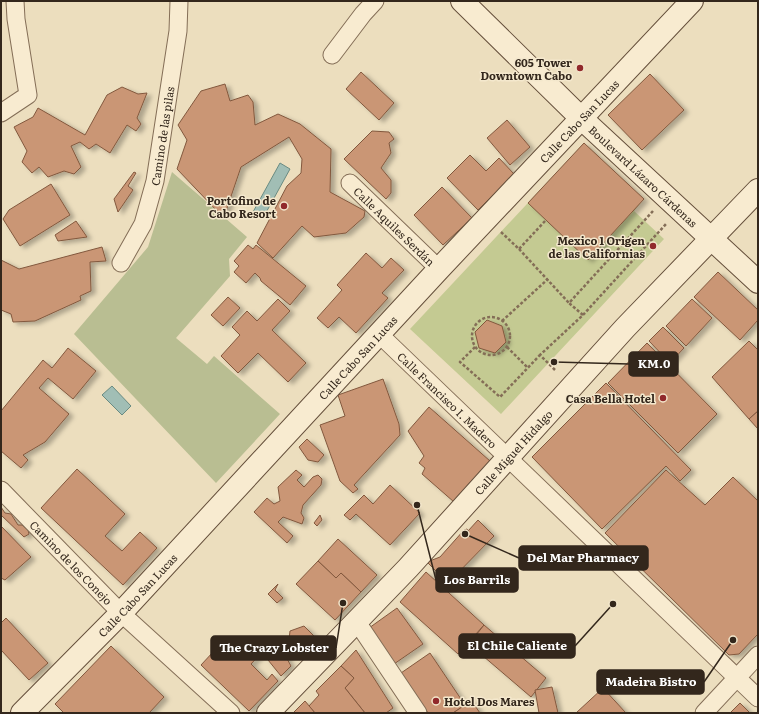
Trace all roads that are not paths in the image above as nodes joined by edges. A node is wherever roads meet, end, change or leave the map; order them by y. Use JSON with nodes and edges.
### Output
{"nodes":[{"id":1,"x":16,"y":1,"type":"edge"},
{"id":2,"x":179,"y":1,"type":"edge"},
{"id":3,"x":375,"y":1,"type":"edge"},
{"id":4,"x":462,"y":1,"type":"edge"},
{"id":5,"x":692,"y":1,"type":"edge"},
{"id":6,"x":332,"y":55,"type":"dead end"},
{"id":7,"x":1,"y":113,"type":"edge"},
{"id":8,"x":581,"y":118,"type":"junction"},
{"id":9,"x":350,"y":183,"type":"dead end"},
{"id":10,"x":758,"y":190,"type":"edge"},
{"id":11,"x":712,"y":238,"type":"junction"},
{"id":12,"x":121,"y":263,"type":"dead end"},
{"id":13,"x":439,"y":269,"type":"junction"},
{"id":14,"x":758,"y":282,"type":"edge"},
{"id":15,"x":380,"y":334,"type":"junction"},
{"id":16,"x":509,"y":457,"type":"junction"},
{"id":17,"x":1,"y":490,"type":"edge"},
{"id":18,"x":121,"y":613,"type":"junction"},
{"id":19,"x":357,"y":622,"type":"junction"},
{"id":20,"x":758,"y":655,"type":"edge"},
{"id":21,"x":737,"y":678,"type":"junction"},
{"id":22,"x":758,"y":698,"type":"edge"},
{"id":23,"x":22,"y":713,"type":"edge"},
{"id":24,"x":232,"y":713,"type":"edge"},
{"id":25,"x":268,"y":713,"type":"edge"},
{"id":26,"x":418,"y":713,"type":"edge"},
{"id":27,"x":704,"y":713,"type":"edge"}],
"edges":[{"from":1,"to":7,"type":"street"},
{"from":2,"to":12,"type":"street","name":"Camino de las pilas"},
{"from":3,"to":6,"type":"street"},
{"from":4,"to":8,"type":"main road","name":"Boulevard Lázaro Cárdenas"},
{"from":5,"to":8,"type":"main road","name":"Calle Cabo San Lucas"},
{"from":8,"to":11,"type":"main road","name":"Boulevard Lázaro Cárdenas"},
{"from":8,"to":13,"type":"main road","name":"Calle Cabo San Lucas"},
{"from":9,"to":13,"type":"street","name":"Calle Aquiles Serdán"},
{"from":10,"to":11,"type":"main road","name":"Calle Miguel Hidalgo"},
{"from":11,"to":14,"type":"main road","name":"Boulevard Lázaro Cárdenas"},
{"from":11,"to":16,"type":"main road","name":"Calle Miguel Hidalgo"},
{"from":13,"to":15,"type":"main road","name":"Calle Cabo San Lucas"},
{"from":15,"to":16,"type":"street","name":"Calle Francisco I. Madero"},
{"from":15,"to":18,"type":"main road","name":"Calle Cabo San Lucas"},
{"from":16,"to":19,"type":"main road","name":"Calle Miguel Hidalgo"},
{"from":16,"to":21,"type":"street","name":"Calle Francisco I. Madero"},
{"from":17,"to":18,"type":"street","name":"Camino de los Conejo"},
{"from":18,"to":23,"type":"main road","name":"Calle Cabo San Lucas"},
{"from":18,"to":24,"type":"street","name":"Camino de los Conejo"},
{"from":19,"to":25,"type":"main road","name":"Calle Miguel Hidalgo"},
{"from":19,"to":26,"type":"street"},
{"from":20,"to":21,"type":"street"},
{"from":21,"to":22,"type":"street","name":"Calle Francisco I. Madero"},
{"from":21,"to":27,"type":"street"}]}
